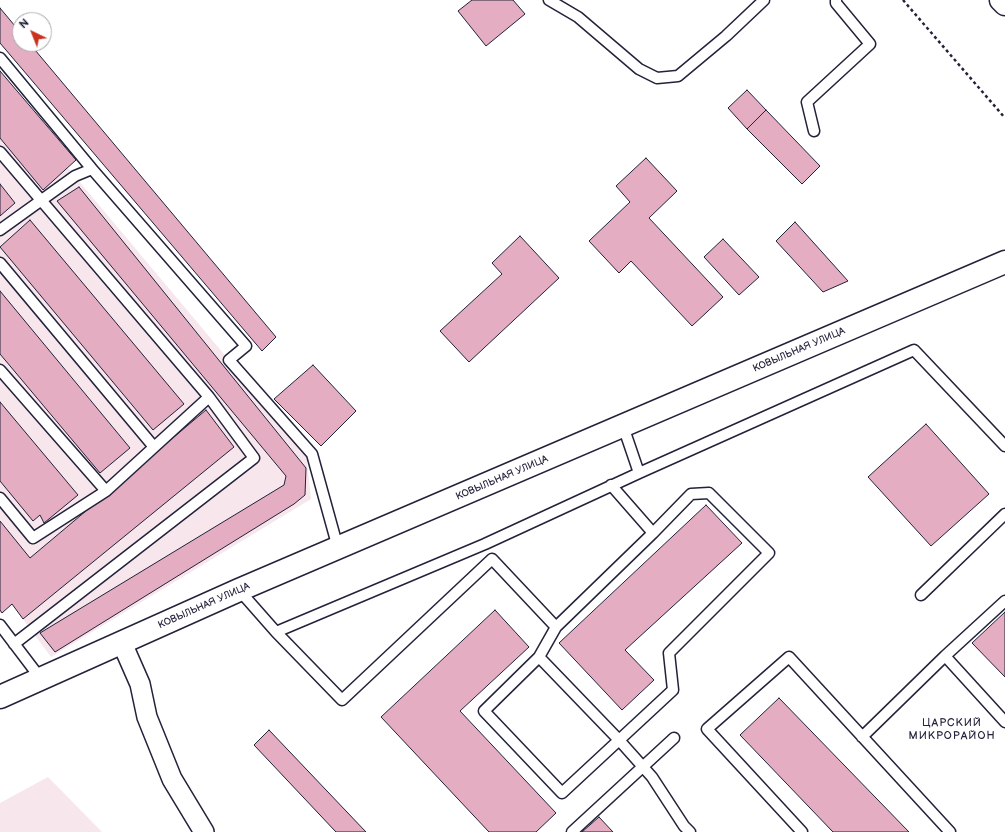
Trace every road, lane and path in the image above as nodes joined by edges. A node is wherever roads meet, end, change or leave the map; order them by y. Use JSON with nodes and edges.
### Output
{"nodes":[{"id":1,"x":549,"y":0,"type":"edge"},
{"id":2,"x":764,"y":0,"type":"edge"},
{"id":3,"x":836,"y":0,"type":"edge"},
{"id":4,"x":903,"y":0,"type":"edge"},
{"id":5,"x":1001,"y":0,"type":"edge"},
{"id":6,"x":1005,"y":4,"type":"edge"},
{"id":7,"x":0,"y":58,"type":"edge"},
{"id":8,"x":1005,"y":118,"type":"edge"},
{"id":9,"x":814,"y":131,"type":"dead end"},
{"id":10,"x":0,"y":152,"type":"edge"},
{"id":11,"x":92,"y":169,"type":"junction"},
{"id":12,"x":41,"y":200,"type":"junction"},
{"id":13,"x":0,"y":230,"type":"edge"},
{"id":14,"x":1005,"y":262,"type":"edge"},
{"id":15,"x":0,"y":263,"type":"edge"},
{"id":16,"x":0,"y":370,"type":"edge"},
{"id":17,"x":209,"y":397,"type":"junction"},
{"id":18,"x":623,"y":426,"type":"junction"},
{"id":19,"x":1005,"y":446,"type":"edge"},
{"id":20,"x":154,"y":448,"type":"junction"},
{"id":21,"x":639,"y":473,"type":"junction"},
{"id":22,"x":611,"y":485,"type":"junction"},
{"id":23,"x":106,"y":491,"type":"junction"},
{"id":24,"x":0,"y":498,"type":"edge"},
{"id":25,"x":1005,"y":514,"type":"edge"},
{"id":26,"x":653,"y":533,"type":"junction"},
{"id":27,"x":485,"y":544,"type":"junction"},
{"id":28,"x":338,"y":548,"type":"junction"},
{"id":29,"x":492,"y":559,"type":"junction"},
{"id":30,"x":239,"y":590,"type":"junction"},
{"id":31,"x":921,"y":595,"type":"dead end"},
{"id":32,"x":1005,"y":601,"type":"edge"},
{"id":33,"x":0,"y":626,"type":"edge"},
{"id":34,"x":556,"y":627,"type":"junction"},
{"id":35,"x":276,"y":632,"type":"junction"},
{"id":36,"x":122,"y":643,"type":"junction"},
{"id":37,"x":14,"y":644,"type":"junction"},
{"id":38,"x":945,"y":656,"type":"junction"},
{"id":39,"x":539,"y":657,"type":"junction"},
{"id":40,"x":41,"y":679,"type":"junction"},
{"id":41,"x":0,"y":697,"type":"edge"},
{"id":42,"x":1005,"y":722,"type":"edge"},
{"id":43,"x":862,"y":737,"type":"junction"},
{"id":44,"x":674,"y":738,"type":"dead end"},
{"id":45,"x":619,"y":740,"type":"junction"},
{"id":46,"x":642,"y":766,"type":"junction"},
{"id":47,"x":204,"y":832,"type":"edge"},
{"id":48,"x":572,"y":832,"type":"edge"},
{"id":49,"x":690,"y":832,"type":"edge"},
{"id":50,"x":802,"y":832,"type":"edge"},
{"id":51,"x":950,"y":832,"type":"edge"}],
"edges":[{"from":1,"to":2,"type":"lane"},
{"from":3,"to":9,"type":"lane"},
{"from":4,"to":8,"type":"path"},
{"from":5,"to":6,"type":"main road"},
{"from":7,"to":11,"type":"lane"},
{"from":10,"to":12,"type":"lane"},
{"from":11,"to":12,"type":"lane"},
{"from":11,"to":28,"type":"lane"},
{"from":12,"to":13,"type":"lane"},
{"from":12,"to":17,"type":"lane"},
{"from":14,"to":18,"type":"main road","name":"КОВЫЛЬНАЯ УЛИЦА"},
{"from":15,"to":20,"type":"lane"},
{"from":16,"to":23,"type":"lane"},
{"from":17,"to":20,"type":"lane"},
{"from":17,"to":37,"type":"lane"},
{"from":18,"to":21,"type":"lane"},
{"from":18,"to":28,"type":"main road","name":"КОВЫЛЬНАЯ УЛИЦА"},
{"from":19,"to":21,"type":"lane"},
{"from":20,"to":23,"type":"lane"},
{"from":21,"to":22,"type":"lane"},
{"from":22,"to":26,"type":"lane"},
{"from":22,"to":27,"type":"lane"},
{"from":23,"to":24,"type":"lane"},
{"from":25,"to":31,"type":"lane"},
{"from":26,"to":34,"type":"lane"},
{"from":26,"to":45,"type":"lane"},
{"from":27,"to":29,"type":"lane"},
{"from":27,"to":35,"type":"lane"},
{"from":28,"to":30,"type":"main road","name":"КОВЫЛЬНАЯ УЛИЦА"},
{"from":29,"to":34,"type":"lane"},
{"from":29,"to":35,"type":"lane"},
{"from":30,"to":35,"type":"lane"},
{"from":30,"to":36,"type":"main road","name":"КОВЫЛЬНАЯ УЛИЦА"},
{"from":32,"to":38,"type":"lane"},
{"from":33,"to":37,"type":"lane"},
{"from":34,"to":39,"type":"lane"},
{"from":36,"to":40,"type":"main road","name":"КОВЫЛЬНАЯ УЛИЦА"},
{"from":36,"to":47,"type":"street"},
{"from":37,"to":40,"type":"lane"},
{"from":38,"to":42,"type":"lane"},
{"from":38,"to":43,"type":"lane"},
{"from":39,"to":45,"type":"lane"},
{"from":39,"to":45,"type":"lane"},
{"from":40,"to":41,"type":"main road","name":"КОВЫЛЬНАЯ УЛИЦА"},
{"from":43,"to":50,"type":"lane"},
{"from":43,"to":51,"type":"lane"},
{"from":44,"to":46,"type":"lane"},
{"from":45,"to":46,"type":"lane"},
{"from":46,"to":48,"type":"lane"},
{"from":46,"to":49,"type":"lane"}]}
